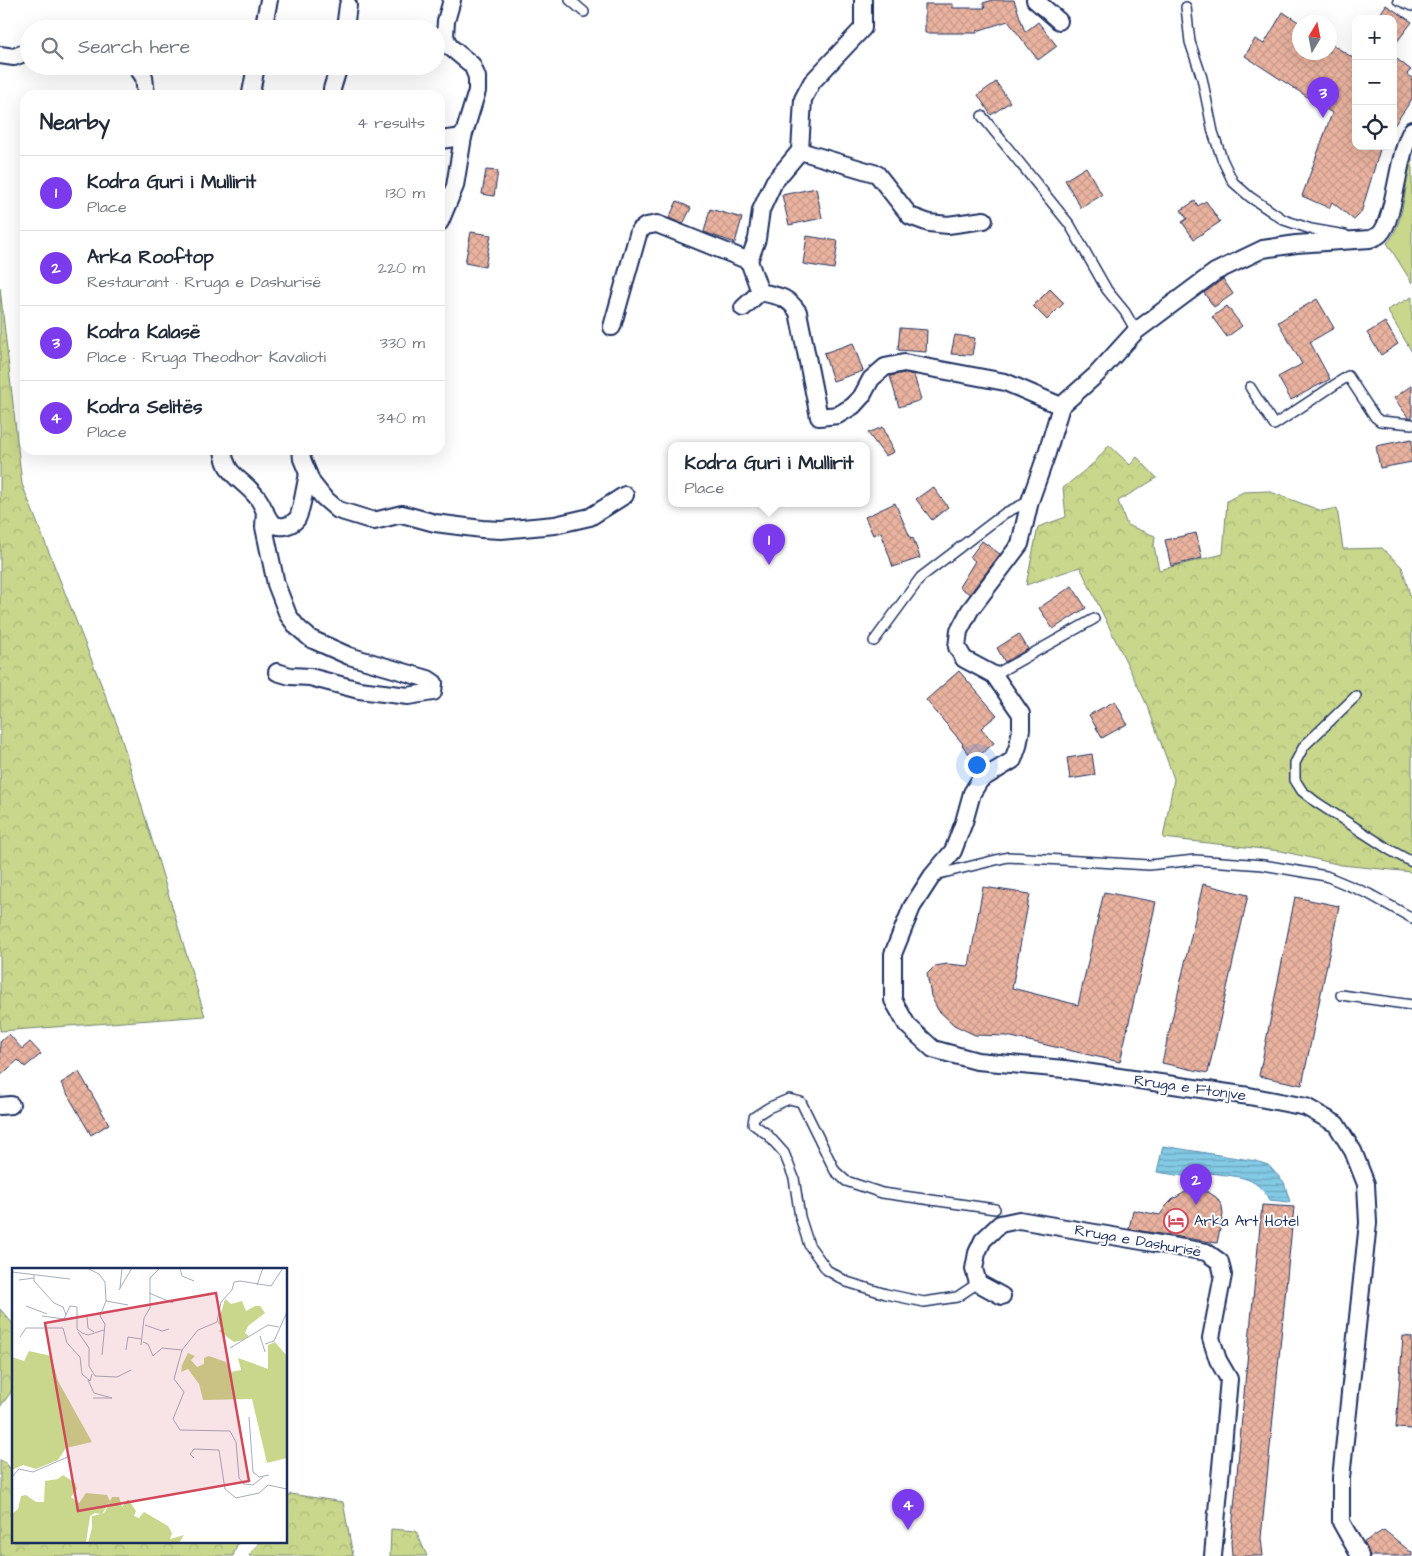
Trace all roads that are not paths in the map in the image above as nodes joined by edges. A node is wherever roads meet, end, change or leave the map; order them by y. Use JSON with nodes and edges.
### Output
{"nodes":[{"id":1,"x":269,"y":0,"type":"edge"},
{"id":2,"x":452,"y":0,"type":"edge"},
{"id":3,"x":570,"y":0,"type":"edge"},
{"id":4,"x":863,"y":0,"type":"edge"},
{"id":5,"x":1035,"y":0,"type":"edge"},
{"id":6,"x":1398,"y":0,"type":"edge"},
{"id":7,"x":348,"y":5,"type":"dead end"},
{"id":8,"x":1412,"y":6,"type":"edge"},
{"id":9,"x":1186,"y":7,"type":"dead end"},
{"id":10,"x":584,"y":12,"type":"dead end"},
{"id":11,"x":265,"y":20,"type":"edge"},
{"id":12,"x":346,"y":20,"type":"edge"},
{"id":13,"x":1058,"y":21,"type":"dead end"},
{"id":14,"x":0,"y":55,"type":"edge"},
{"id":15,"x":20,"y":55,"type":"edge"},
{"id":16,"x":143,"y":75,"type":"edge"},
{"id":17,"x":255,"y":75,"type":"edge"},
{"id":18,"x":336,"y":75,"type":"edge"},
{"id":19,"x":145,"y":90,"type":"edge"},
{"id":20,"x":253,"y":90,"type":"edge"},
{"id":21,"x":332,"y":90,"type":"edge"},
{"id":22,"x":982,"y":116,"type":"dead end"},
{"id":23,"x":1412,"y":130,"type":"edge"},
{"id":24,"x":463,"y":138,"type":"junction"},
{"id":25,"x":445,"y":140,"type":"edge"},
{"id":26,"x":800,"y":151,"type":"junction"},
{"id":27,"x":445,"y":210,"type":"edge"},
{"id":28,"x":984,"y":220,"type":"dead end"},
{"id":29,"x":1370,"y":240,"type":"junction"},
{"id":30,"x":749,"y":261,"type":"junction"},
{"id":31,"x":760,"y":292,"type":"junction"},
{"id":32,"x":744,"y":308,"type":"dead end"},
{"id":33,"x":612,"y":327,"type":"dead end"},
{"id":34,"x":1136,"y":331,"type":"junction"},
{"id":35,"x":1250,"y":387,"type":"dead end"},
{"id":36,"x":1061,"y":406,"type":"junction"},
{"id":37,"x":1412,"y":424,"type":"edge"},
{"id":38,"x":223,"y":455,"type":"edge"},
{"id":39,"x":302,"y":455,"type":"edge"},
{"id":40,"x":308,"y":474,"type":"junction"},
{"id":41,"x":625,"y":495,"type":"dead end"},
{"id":42,"x":1030,"y":501,"type":"junction"},
{"id":43,"x":265,"y":511,"type":"junction"},
{"id":44,"x":1094,"y":619,"type":"dead end"},
{"id":45,"x":874,"y":641,"type":"dead end"},
{"id":46,"x":277,"y":672,"type":"dead end"},
{"id":47,"x":994,"y":675,"type":"junction"},
{"id":48,"x":1356,"y":696,"type":"dead end"},
{"id":49,"x":1412,"y":862,"type":"edge"},
{"id":50,"x":932,"y":876,"type":"junction"},
{"id":51,"x":1412,"y":918,"type":"edge"},
{"id":52,"x":1341,"y":995,"type":"dead end"},
{"id":53,"x":1412,"y":1005,"type":"edge"},
{"id":54,"x":994,"y":1209,"type":"dead end"},
{"id":55,"x":978,"y":1283,"type":"junction"},
{"id":56,"x":1002,"y":1296,"type":"dead end"},
{"id":57,"x":1213,"y":1556,"type":"edge"},
{"id":58,"x":1360,"y":1556,"type":"edge"}],
"edges":[{"from":1,"to":11,"type":"street"},
{"from":2,"to":24,"type":"street"},
{"from":3,"to":10,"type":"lane"},
{"from":4,"to":26,"type":"street"},
{"from":5,"to":13,"type":"street"},
{"from":6,"to":8,"type":"lane"},
{"from":7,"to":12,"type":"street"},
{"from":9,"to":29,"type":"lane"},
{"from":14,"to":15,"type":"street"},
{"from":16,"to":19,"type":"street"},
{"from":17,"to":20,"type":"street"},
{"from":18,"to":21,"type":"street"},
{"from":22,"to":34,"type":"lane"},
{"from":23,"to":29,"type":"street"},
{"from":24,"to":25,"type":"street"},
{"from":24,"to":27,"type":"street"},
{"from":26,"to":28,"type":"street"},
{"from":26,"to":30,"type":"street"},
{"from":29,"to":34,"type":"street"},
{"from":30,"to":31,"type":"street"},
{"from":30,"to":33,"type":"street"},
{"from":31,"to":32,"type":"street"},
{"from":31,"to":36,"type":"street"},
{"from":34,"to":36,"type":"street"},
{"from":35,"to":37,"type":"lane"},
{"from":36,"to":42,"type":"street"},
{"from":38,"to":43,"type":"street"},
{"from":39,"to":40,"type":"street"},
{"from":40,"to":41,"type":"street"},
{"from":40,"to":43,"type":"street"},
{"from":42,"to":45,"type":"lane"},
{"from":42,"to":47,"type":"street"},
{"from":43,"to":46,"type":"street"},
{"from":44,"to":47,"type":"lane"},
{"from":47,"to":50,"type":"street","name":"Rruga e Ftonjve"},
{"from":48,"to":49,"type":"lane"},
{"from":50,"to":51,"type":"lane"},
{"from":50,"to":58,"type":"street","name":"Rruga e Ftonjve"},
{"from":52,"to":53,"type":"lane"},
{"from":54,"to":55,"type":"lane"},
{"from":55,"to":56,"type":"street"},
{"from":55,"to":57,"type":"street","name":"Rruga e Dashurisë"}]}
